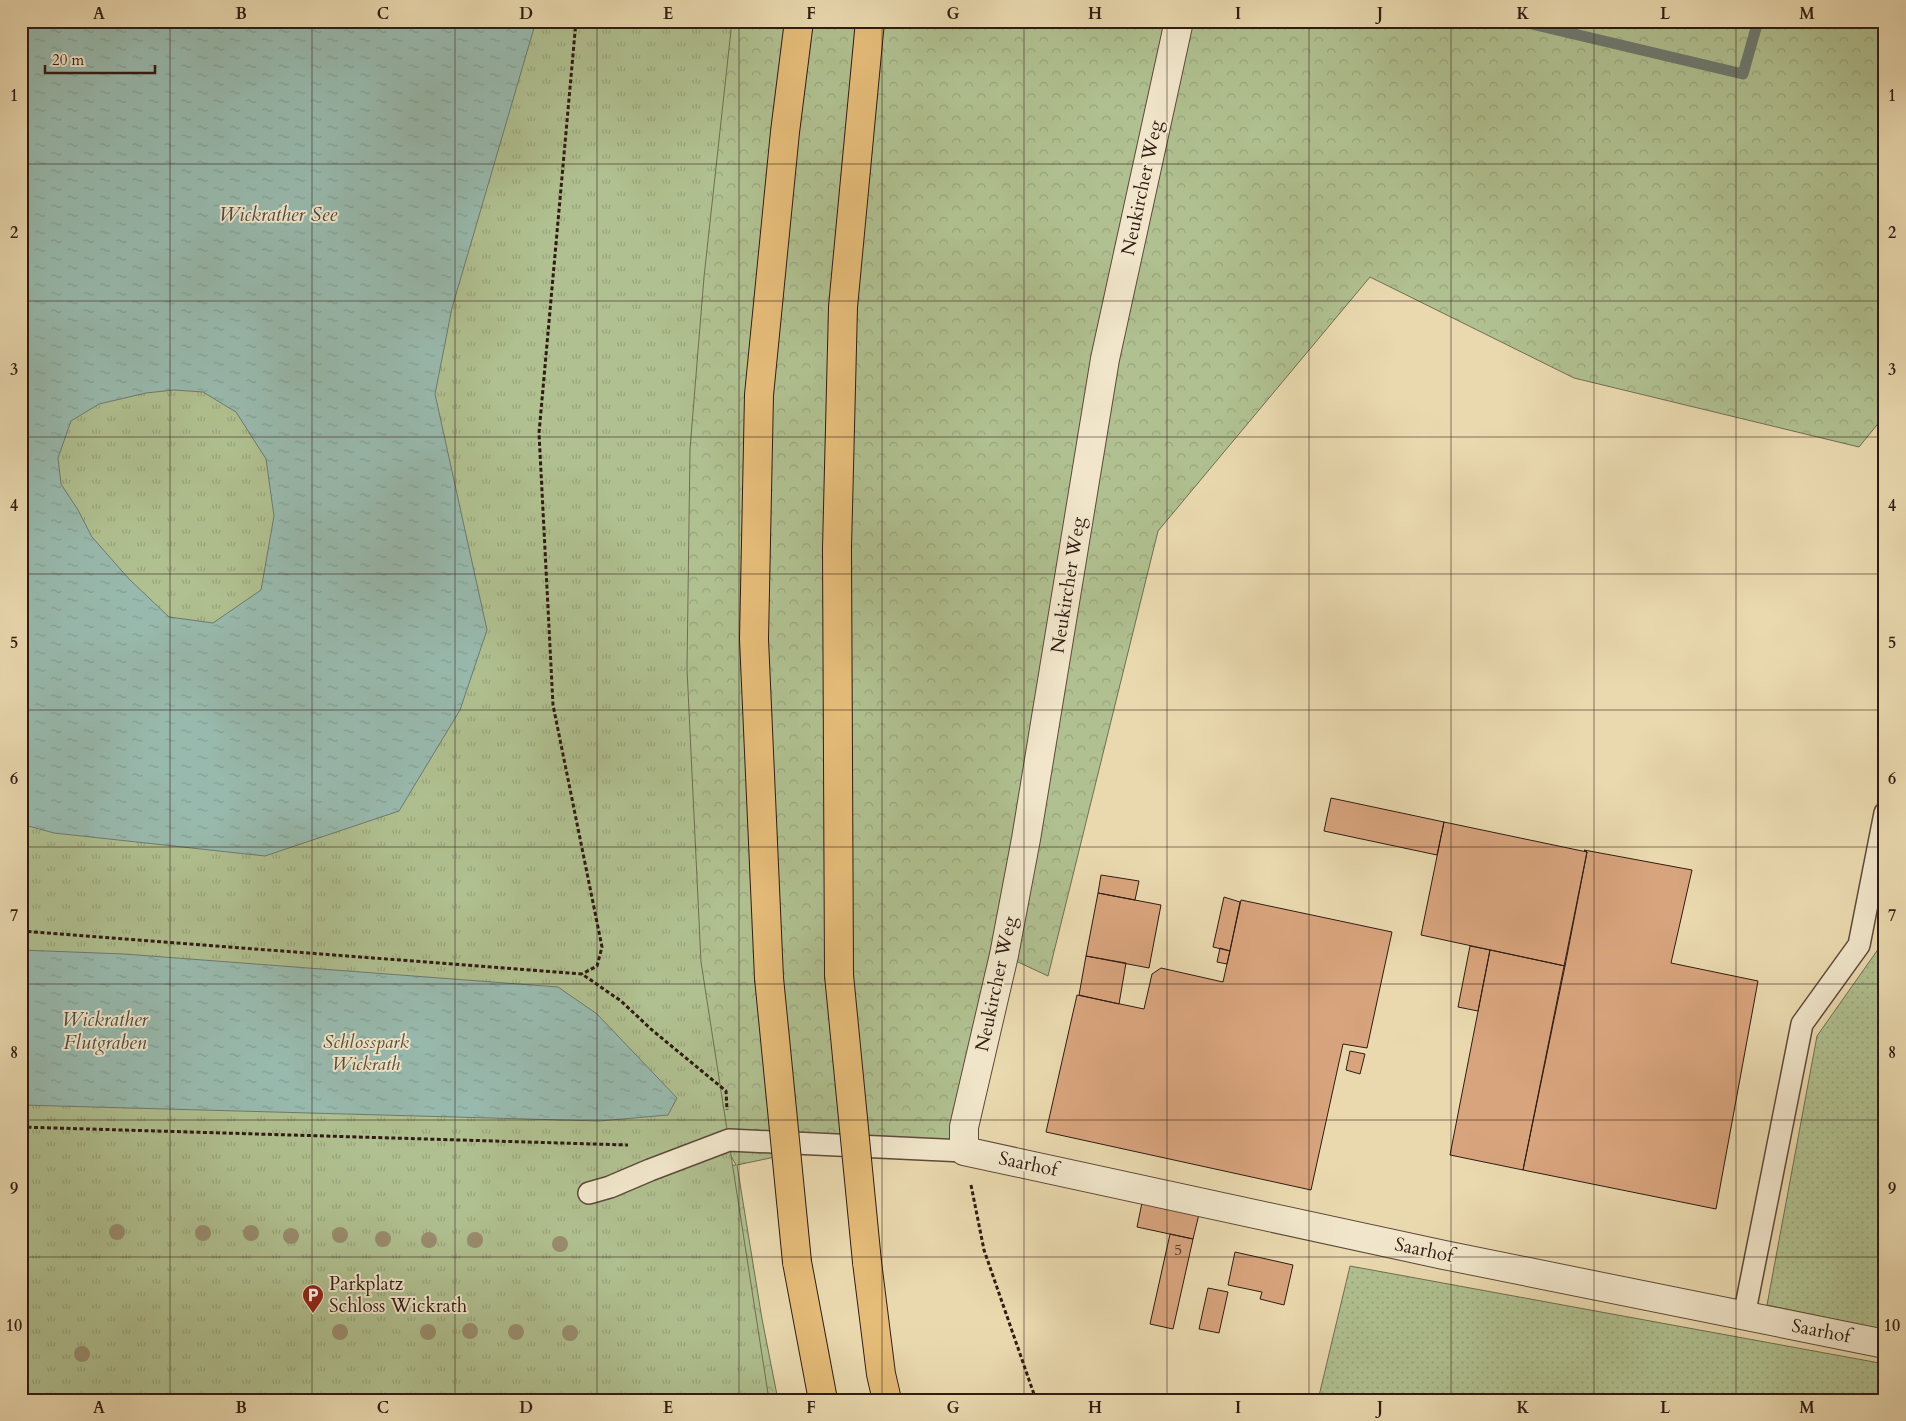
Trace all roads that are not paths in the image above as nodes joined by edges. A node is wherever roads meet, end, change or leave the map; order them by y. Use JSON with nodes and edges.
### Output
{"nodes":[{"id":1,"x":799,"y":21,"type":"edge"},
{"id":2,"x":870,"y":21,"type":"edge"},
{"id":3,"x":1179,"y":21,"type":"edge"},
{"id":4,"x":1885,"y":813,"type":"edge"},
{"id":5,"x":964,"y":1150,"type":"junction"},
{"id":6,"x":589,"y":1193,"type":"dead end"},
{"id":7,"x":1744,"y":1316,"type":"junction"},
{"id":8,"x":1885,"y":1344,"type":"edge"},
{"id":9,"x":823,"y":1400,"type":"edge"},
{"id":10,"x":886,"y":1400,"type":"edge"}],
"edges":[{"from":1,"to":9,"type":"highway","bridge":true},
{"from":2,"to":10,"type":"highway","bridge":true},
{"from":3,"to":5,"type":"street","name":"Neukircher Weg"},
{"from":4,"to":7,"type":"lane"},
{"from":5,"to":6,"type":"lane"},
{"from":5,"to":7,"type":"street","name":"Saarhof"},
{"from":7,"to":8,"type":"street","name":"Saarhof"}]}
